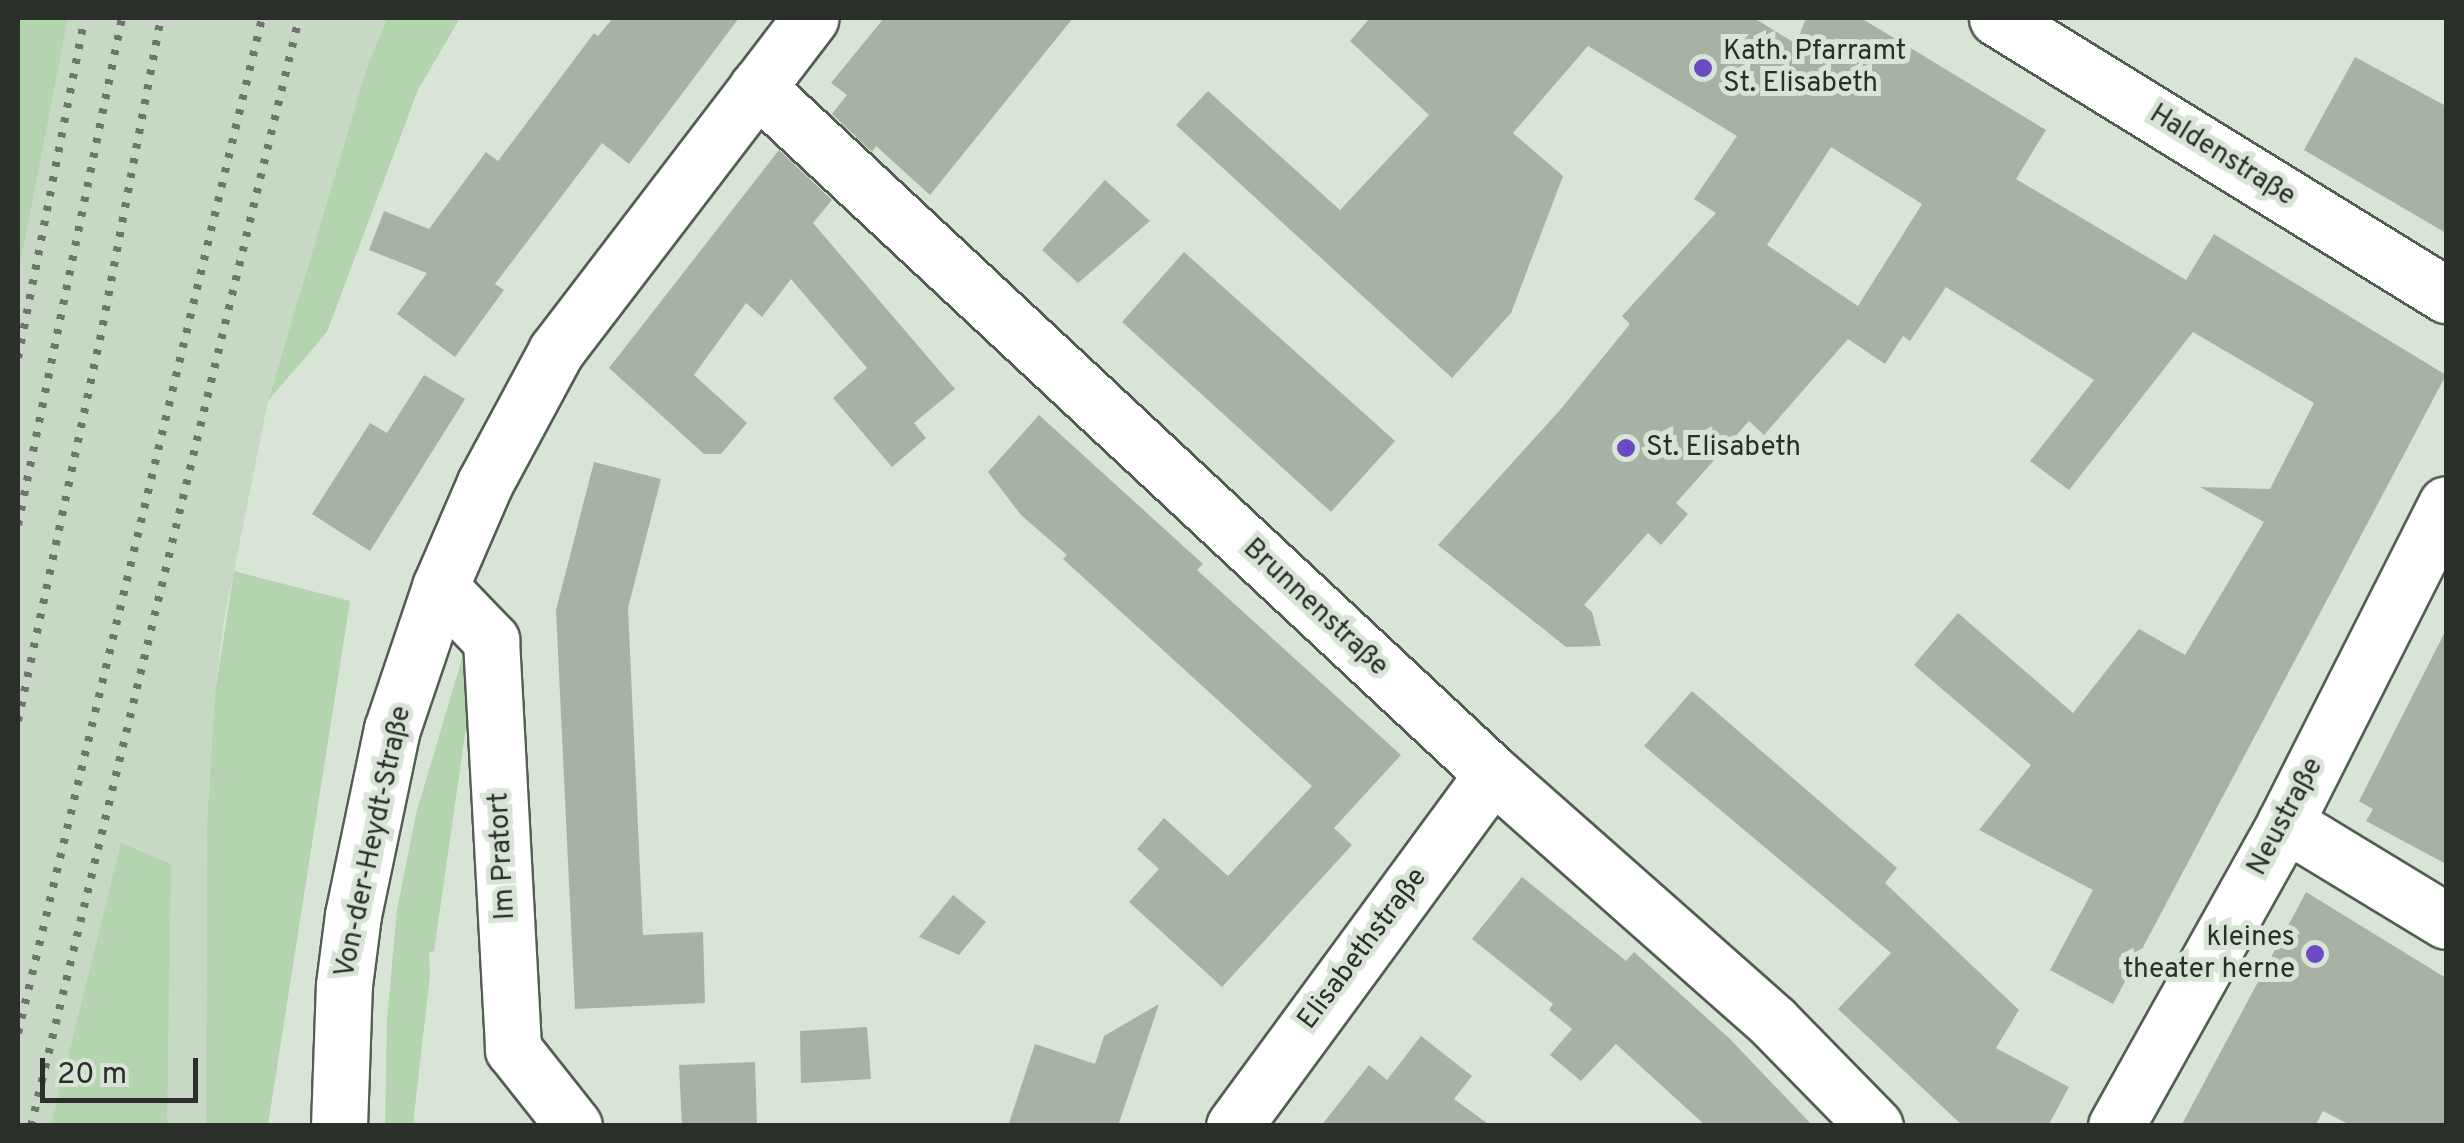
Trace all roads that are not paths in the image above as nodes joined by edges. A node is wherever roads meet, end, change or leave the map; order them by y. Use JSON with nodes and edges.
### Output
{"nodes":[{"id":1,"x":812,"y":18,"type":"edge"},
{"id":2,"x":1998,"y":18,"type":"edge"},
{"id":3,"x":757,"y":87,"type":"junction"},
{"id":4,"x":2446,"y":295,"type":"edge"},
{"id":5,"x":2446,"y":504,"type":"edge"},
{"id":6,"x":440,"y":586,"type":"junction"},
{"id":7,"x":1493,"y":774,"type":"junction"},
{"id":8,"x":2285,"y":823,"type":"junction"},
{"id":9,"x":2446,"y":921,"type":"edge"},
{"id":10,"x":340,"y":1126,"type":"edge"},
{"id":11,"x":574,"y":1126,"type":"edge"},
{"id":12,"x":1234,"y":1126,"type":"edge"},
{"id":13,"x":1875,"y":1126,"type":"edge"},
{"id":14,"x":2116,"y":1126,"type":"edge"}],
"edges":[{"from":1,"to":3,"type":"street","name":"Von-der-Heydt-Straße"},
{"from":2,"to":4,"type":"street","name":"Haldenstraße"},
{"from":3,"to":6,"type":"street","name":"Von-der-Heydt-Straße"},
{"from":3,"to":7,"type":"street","name":"Brunnenstraße"},
{"from":5,"to":8,"type":"street","name":"Neustraße"},
{"from":6,"to":10,"type":"street","name":"Von-der-Heydt-Straße"},
{"from":6,"to":11,"type":"street","name":"Im Pratort"},
{"from":7,"to":12,"type":"street","name":"Elisabethstraße"},
{"from":7,"to":13,"type":"street","name":"Brunnenstraße"},
{"from":8,"to":9,"type":"street"},
{"from":8,"to":14,"type":"street","name":"Neustraße"}]}
